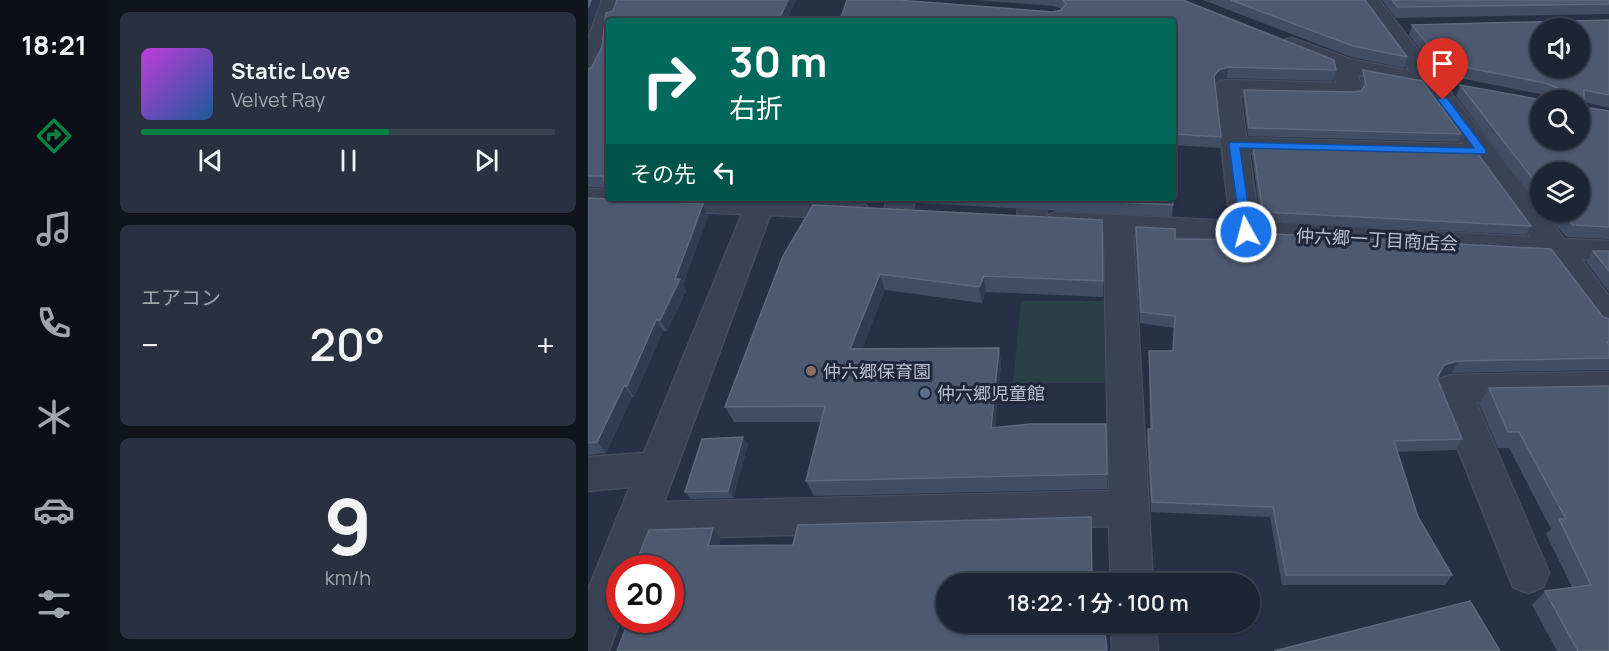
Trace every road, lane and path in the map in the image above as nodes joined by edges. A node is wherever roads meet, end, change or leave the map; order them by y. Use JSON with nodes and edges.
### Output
{"nodes":[{"id":1,"x":1368,"y":0,"type":"edge"},
{"id":2,"x":602,"y":13,"type":"edge"},
{"id":3,"x":1387,"y":27,"type":"junction"},
{"id":4,"x":1411,"y":27,"type":"edge"},
{"id":5,"x":1278,"y":39,"type":"edge"},
{"id":6,"x":1344,"y":65,"type":"junction"},
{"id":7,"x":588,"y":72,"type":"edge"},
{"id":8,"x":1430,"y":83,"type":"junction"},
{"id":9,"x":1466,"y":90,"type":"edge"},
{"id":10,"x":1234,"y":145,"type":"junction"},
{"id":11,"x":1482,"y":152,"type":"junction"},
{"id":12,"x":588,"y":198,"type":"edge"},
{"id":13,"x":606,"y":198,"type":"edge"},
{"id":14,"x":718,"y":201,"type":"edge"},
{"id":15,"x":761,"y":202,"type":"edge"},
{"id":16,"x":906,"y":208,"type":"edge"},
{"id":17,"x":1024,"y":212,"type":"edge"},
{"id":18,"x":1118,"y":225,"type":"junction"},
{"id":19,"x":1246,"y":232,"type":"junction"},
{"id":20,"x":1554,"y":248,"type":"junction"},
{"id":21,"x":1609,"y":251,"type":"edge"},
{"id":22,"x":1609,"y":319,"type":"edge"},
{"id":23,"x":1609,"y":386,"type":"edge"},
{"id":24,"x":657,"y":468,"type":"junction"},
{"id":25,"x":588,"y":474,"type":"edge"},
{"id":26,"x":1129,"y":508,"type":"junction"},
{"id":27,"x":637,"y":521,"type":"junction"},
{"id":28,"x":1132,"y":573,"type":"edge"},
{"id":29,"x":1528,"y":573,"type":"dead end"},
{"id":30,"x":1134,"y":633,"type":"edge"},
{"id":31,"x":588,"y":646,"type":"edge"},
{"id":32,"x":1135,"y":651,"type":"edge"}],
"edges":[{"from":1,"to":3,"type":"street"},
{"from":2,"to":7,"type":"street"},
{"from":3,"to":4,"type":"street"},
{"from":3,"to":8,"type":"street"},
{"from":5,"to":6,"type":"street"},
{"from":6,"to":8,"type":"street"},
{"from":6,"to":10,"type":"street"},
{"from":8,"to":9,"type":"street"},
{"from":8,"to":11,"type":"street"},
{"from":10,"to":11,"type":"street"},
{"from":10,"to":19,"type":"street"},
{"from":11,"to":20,"type":"street"},
{"from":12,"to":13,"type":"street"},
{"from":14,"to":15,"type":"street"},
{"from":15,"to":16,"type":"street"},
{"from":15,"to":24,"type":"street"},
{"from":17,"to":18,"type":"street","name":"仲六郷一丁目商店会"},
{"from":18,"to":19,"type":"street","name":"仲六郷一丁目商店会"},
{"from":18,"to":26,"type":"street"},
{"from":19,"to":20,"type":"street","name":"仲六郷一丁目商店会"},
{"from":20,"to":21,"type":"street","name":"仲六郷一丁目商店会"},
{"from":20,"to":22,"type":"street"},
{"from":23,"to":29,"type":"street"},
{"from":24,"to":25,"type":"street"},
{"from":24,"to":27,"type":"street"},
{"from":26,"to":27,"type":"street"},
{"from":26,"to":28,"type":"street"},
{"from":27,"to":31,"type":"street"},
{"from":30,"to":32,"type":"street"}]}
